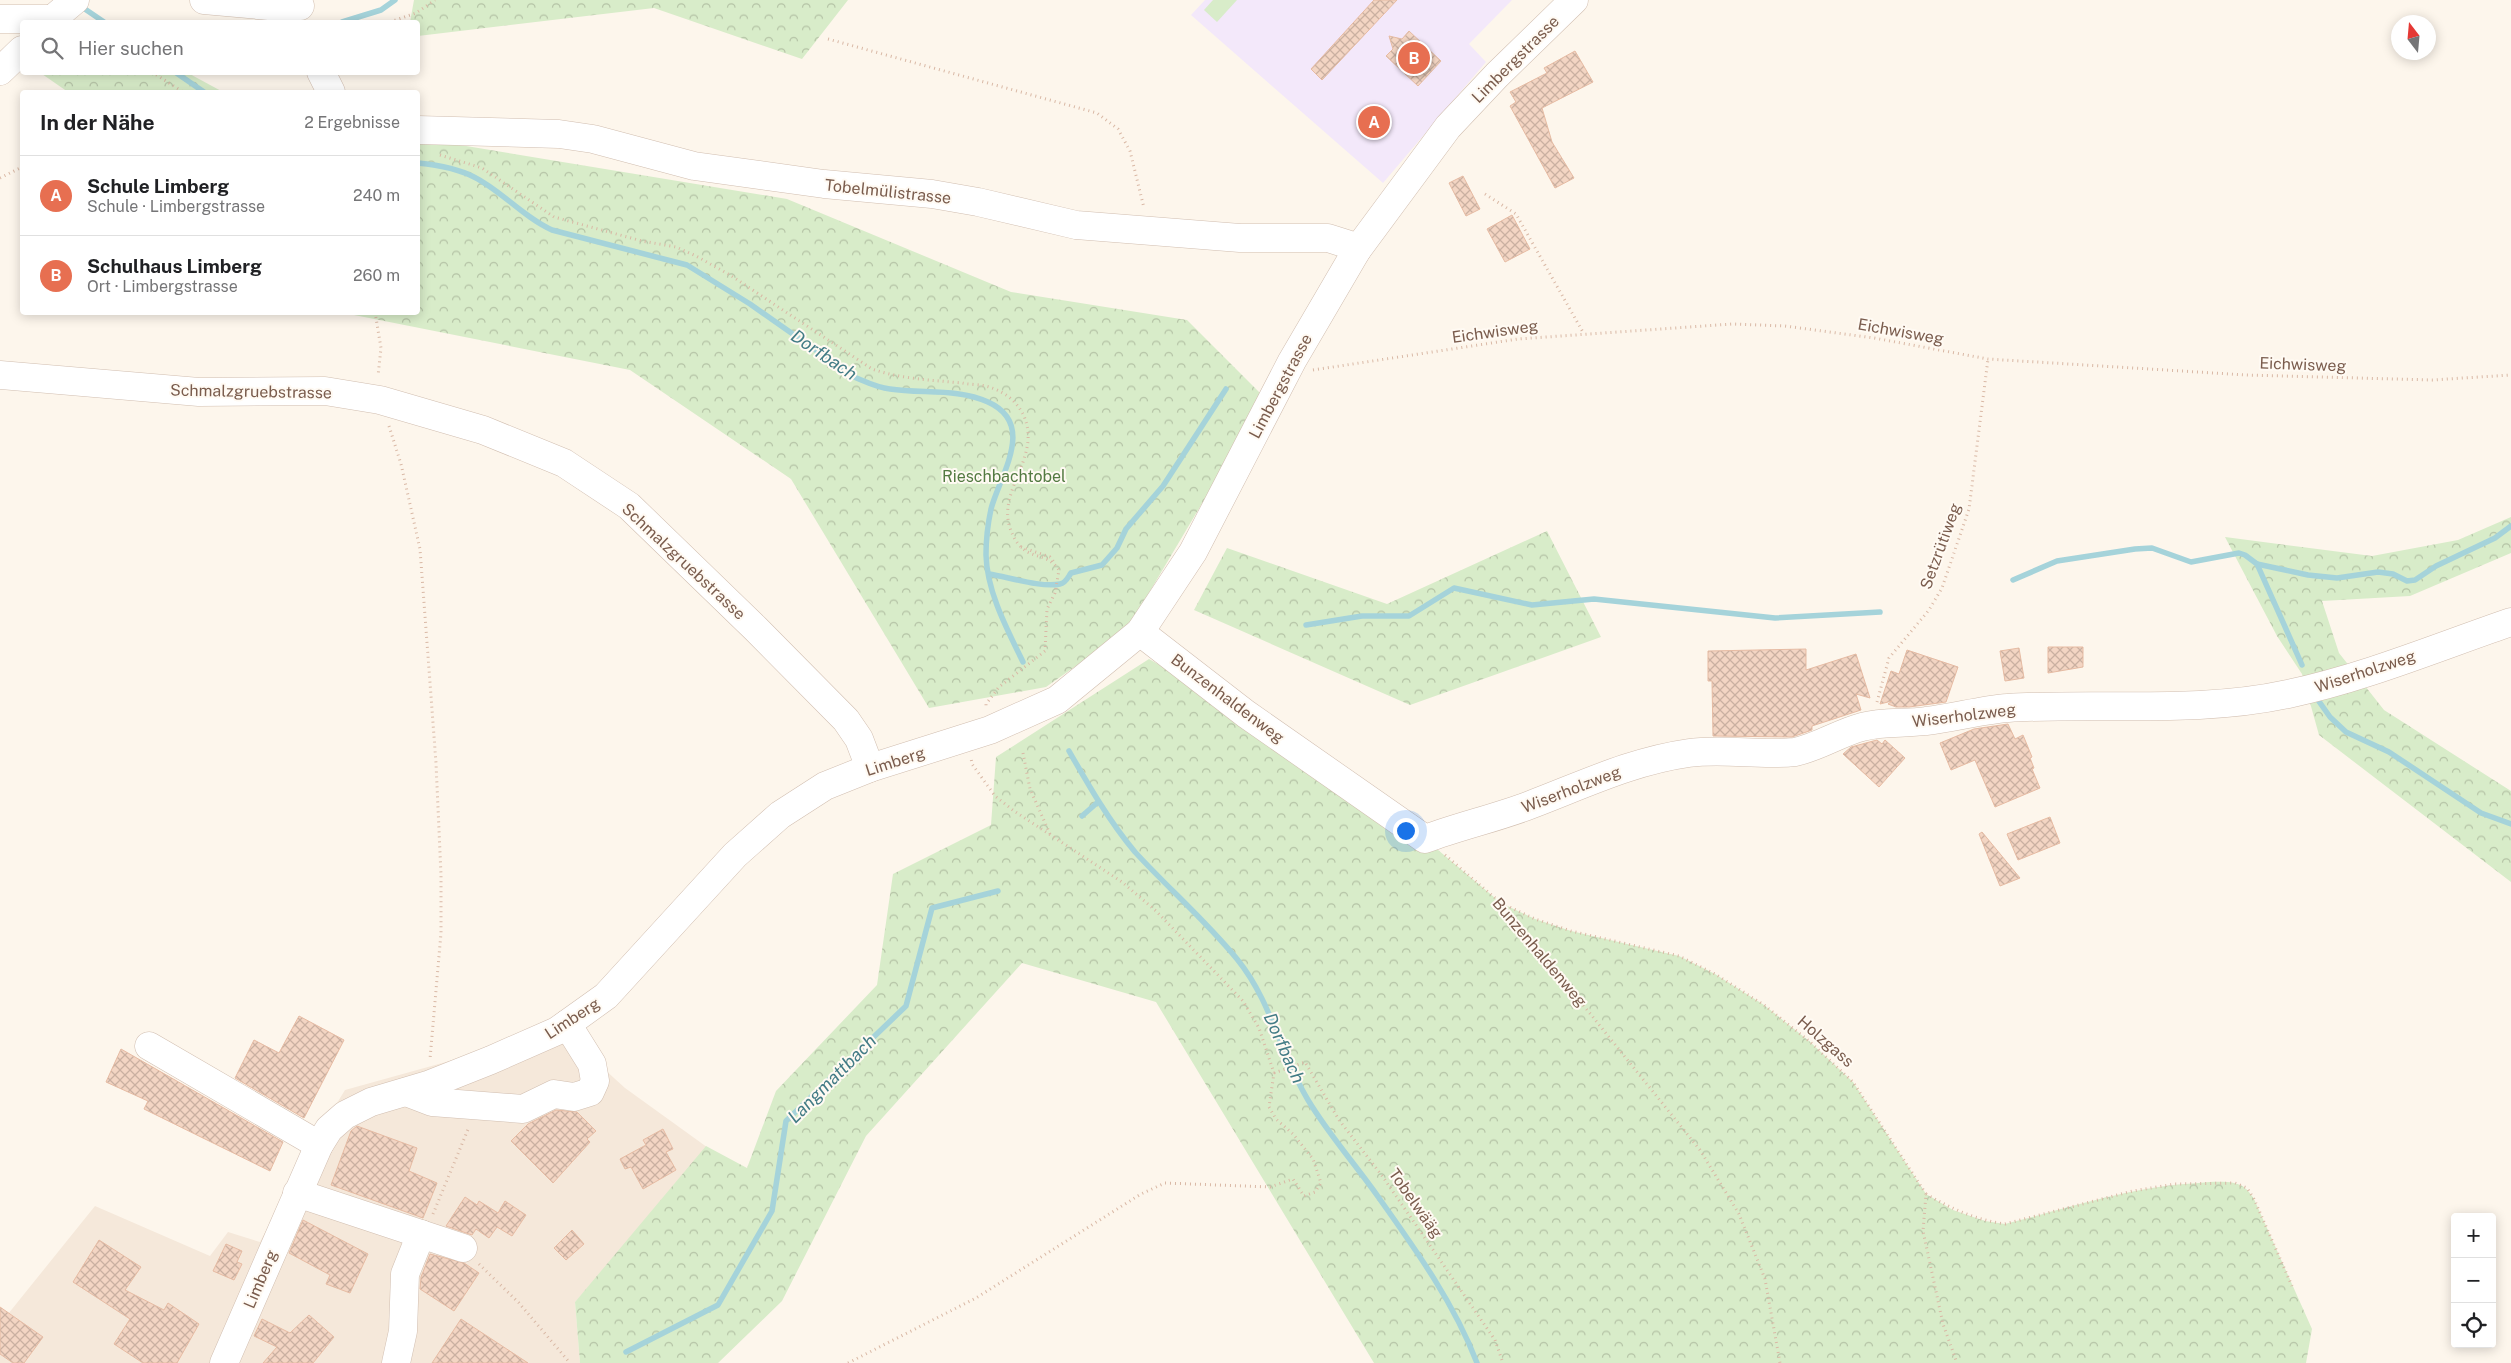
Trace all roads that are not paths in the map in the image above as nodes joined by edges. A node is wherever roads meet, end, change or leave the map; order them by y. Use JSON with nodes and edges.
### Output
{"nodes":[{"id":1,"x":204,"y":0,"type":"edge"},
{"id":2,"x":1574,"y":0,"type":"edge"},
{"id":3,"x":303,"y":10,"type":"edge"},
{"id":4,"x":59,"y":13,"type":"edge"},
{"id":5,"x":0,"y":19,"type":"edge"},
{"id":6,"x":20,"y":52,"type":"edge"},
{"id":7,"x":0,"y":71,"type":"edge"},
{"id":8,"x":322,"y":75,"type":"edge"},
{"id":9,"x":330,"y":90,"type":"edge"},
{"id":10,"x":420,"y":130,"type":"edge"},
{"id":11,"x":1357,"y":250,"type":"junction"},
{"id":12,"x":0,"y":375,"type":"edge"},
{"id":13,"x":2511,"y":622,"type":"edge"},
{"id":14,"x":1140,"y":632,"type":"junction"},
{"id":15,"x":968,"y":738,"type":"joint"},
{"id":16,"x":870,"y":768,"type":"junction"},
{"id":17,"x":1425,"y":839,"type":"joint"},
{"id":18,"x":567,"y":1024,"type":"junction"},
{"id":19,"x":149,"y":1046,"type":"dead end"},
{"id":20,"x":417,"y":1088,"type":"junction"},
{"id":21,"x":319,"y":1145,"type":"junction"},
{"id":22,"x":297,"y":1193,"type":"junction"},
{"id":23,"x":423,"y":1235,"type":"junction"},
{"id":24,"x":464,"y":1248,"type":"road end"},
{"id":25,"x":224,"y":1363,"type":"edge"},
{"id":26,"x":396,"y":1363,"type":"edge"}],
"edges":[{"from":1,"to":3,"type":"street"},
{"from":2,"to":11,"type":"street","name":"Limbergstrasse"},
{"from":4,"to":5,"type":"street"},
{"from":6,"to":7,"type":"street"},
{"from":8,"to":9,"type":"street"},
{"from":10,"to":11,"type":"street","name":"Tobelmülistrasse"},
{"from":11,"to":14,"type":"street","name":"Limbergstrasse"},
{"from":12,"to":16,"type":"street","name":"Schmalzgruebstrasse"},
{"from":13,"to":17,"type":"street","name":"Wiserholzweg"},
{"from":14,"to":15,"type":"street","name":"Limbergstrasse"},
{"from":14,"to":17,"type":"street","name":"Bunzenhaldenweg"},
{"from":15,"to":16,"type":"street","name":"Limberg"},
{"from":16,"to":18,"type":"street","name":"Limberg"},
{"from":18,"to":20,"type":"street","name":"Limberg"},
{"from":18,"to":20,"type":"street"},
{"from":19,"to":21,"type":"street"},
{"from":20,"to":21,"type":"street","name":"Limberg"},
{"from":21,"to":22,"type":"street","name":"Limberg"},
{"from":22,"to":23,"type":"street"},
{"from":22,"to":25,"type":"street","name":"Limberg"},
{"from":23,"to":24,"type":"street"},
{"from":23,"to":26,"type":"street"}]}
